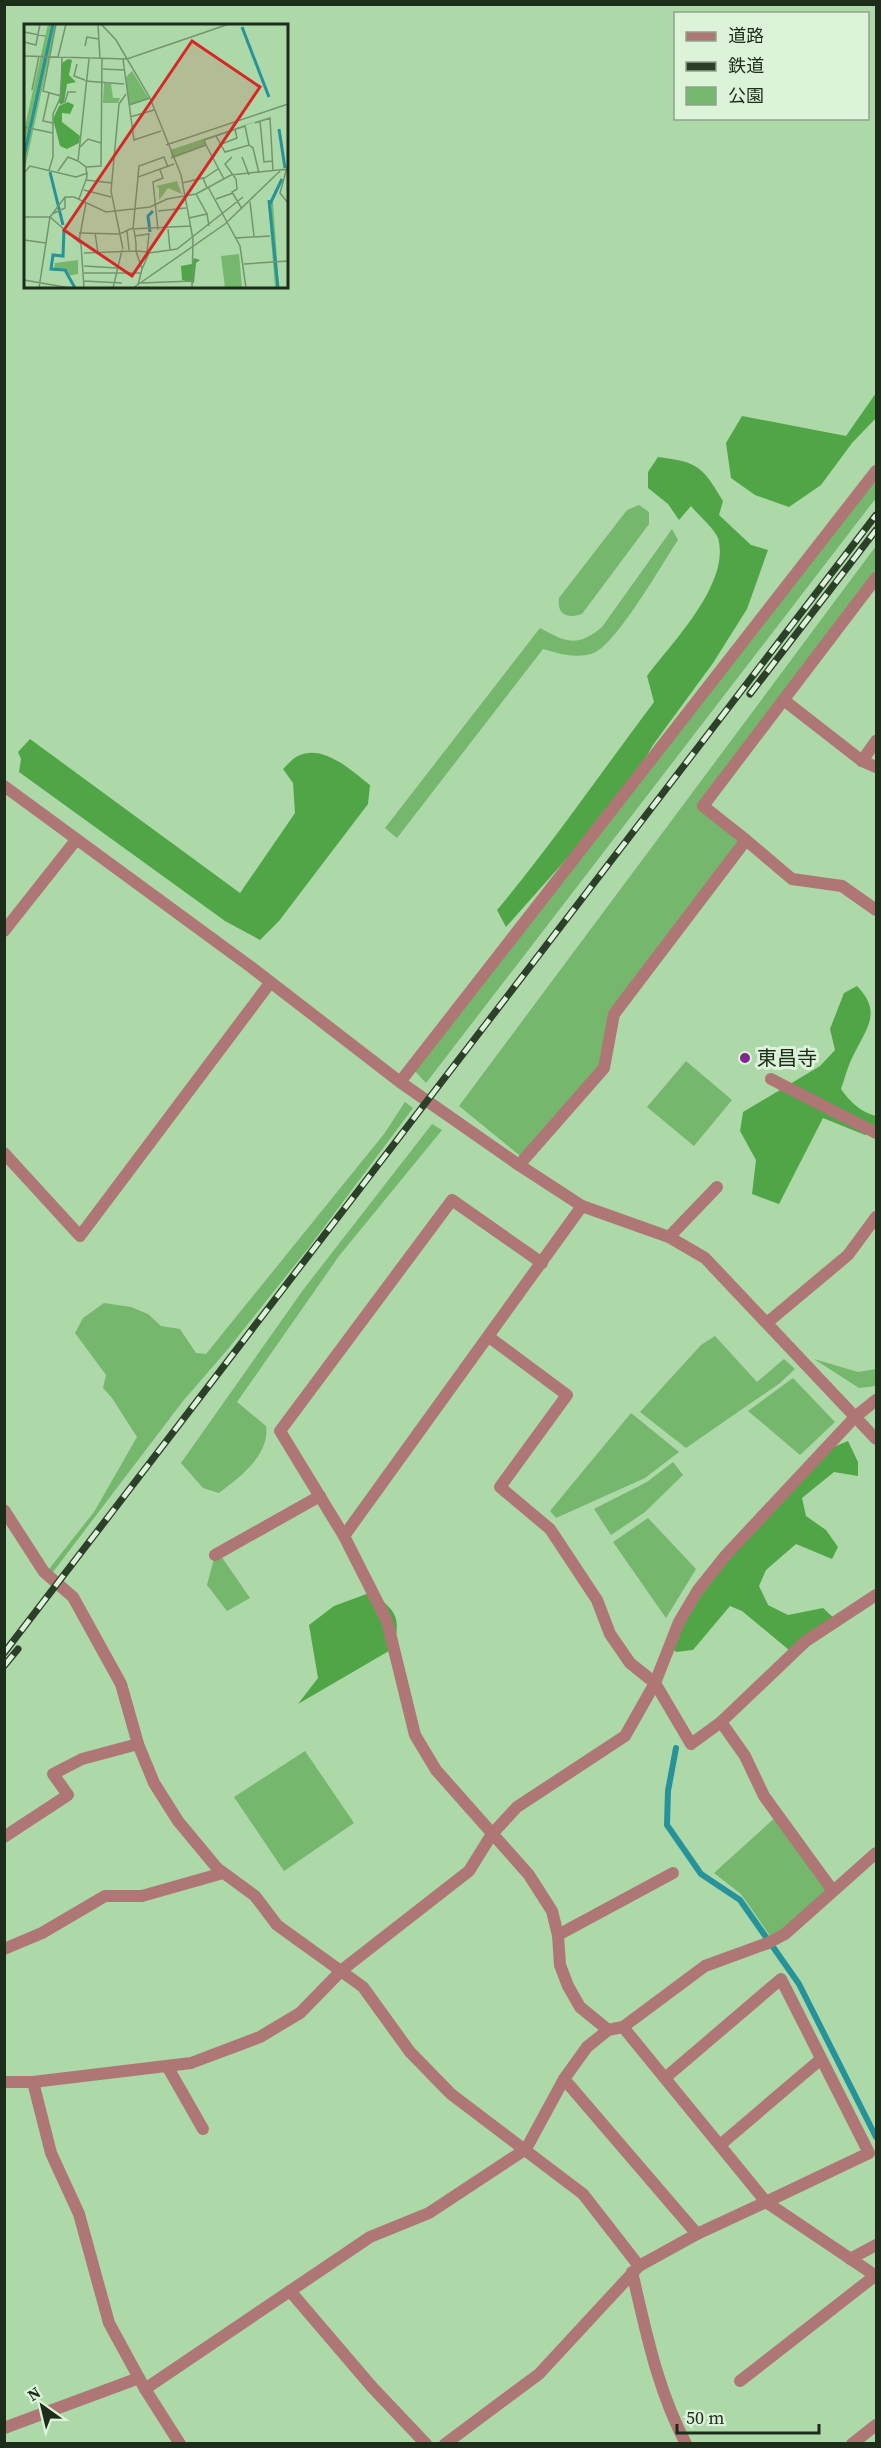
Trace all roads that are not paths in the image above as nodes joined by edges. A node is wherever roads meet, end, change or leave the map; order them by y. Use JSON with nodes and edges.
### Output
{"nodes":[{"id":1,"x":876,"y":471,"type":"edge"},
{"id":2,"x":876,"y":578,"type":"edge"},
{"id":3,"x":785,"y":701,"type":"junction"},
{"id":4,"x":876,"y":741,"type":"edge"},
{"id":5,"x":862,"y":761,"type":"junction"},
{"id":6,"x":876,"y":767,"type":"edge"},
{"id":7,"x":4,"y":786,"type":"edge"},
{"id":8,"x":76,"y":840,"type":"junction"},
{"id":9,"x":746,"y":840,"type":"junction"},
{"id":10,"x":876,"y":910,"type":"edge"},
{"id":11,"x":4,"y":931,"type":"edge"},
{"id":12,"x":270,"y":983,"type":"junction"},
{"id":13,"x":771,"y":1079,"type":"dead end"},
{"id":14,"x":400,"y":1082,"type":"junction"},
{"id":15,"x":876,"y":1133,"type":"edge"},
{"id":16,"x":4,"y":1153,"type":"edge"},
{"id":17,"x":519,"y":1165,"type":"junction"},
{"id":18,"x":717,"y":1187,"type":"dead end"},
{"id":19,"x":582,"y":1206,"type":"junction"},
{"id":20,"x":876,"y":1217,"type":"edge"},
{"id":21,"x":669,"y":1237,"type":"junction"},
{"id":22,"x":542,"y":1263,"type":"junction"},
{"id":23,"x":768,"y":1322,"type":"junction"},
{"id":24,"x":489,"y":1337,"type":"junction"},
{"id":25,"x":876,"y":1400,"type":"edge"},
{"id":26,"x":855,"y":1416,"type":"junction"},
{"id":27,"x":876,"y":1439,"type":"edge"},
{"id":28,"x":320,"y":1496,"type":"junction"},
{"id":29,"x":4,"y":1510,"type":"edge"},
{"id":30,"x":344,"y":1536,"type":"junction"},
{"id":31,"x":215,"y":1555,"type":"dead end"},
{"id":32,"x":876,"y":1595,"type":"edge"},
{"id":33,"x":655,"y":1683,"type":"junction"},
{"id":34,"x":721,"y":1722,"type":"junction"},
{"id":35,"x":138,"y":1744,"type":"junction"},
{"id":36,"x":492,"y":1834,"type":"junction"},
{"id":37,"x":4,"y":1837,"type":"edge"},
{"id":38,"x":876,"y":1853,"type":"edge"},
{"id":39,"x":223,"y":1873,"type":"junction"},
{"id":40,"x":673,"y":1873,"type":"dead end"},
{"id":41,"x":833,"y":1892,"type":"junction"},
{"id":42,"x":558,"y":1935,"type":"junction"},
{"id":43,"x":4,"y":1949,"type":"edge"},
{"id":44,"x":342,"y":1970,"type":"junction"},
{"id":45,"x":623,"y":2027,"type":"junction"},
{"id":46,"x":608,"y":2030,"type":"junction"},
{"id":47,"x":821,"y":2059,"type":"junction"},
{"id":48,"x":167,"y":2066,"type":"junction"},
{"id":49,"x":665,"y":2078,"type":"junction"},
{"id":50,"x":564,"y":2079,"type":"junction"},
{"id":51,"x":4,"y":2082,"type":"edge"},
{"id":52,"x":33,"y":2082,"type":"junction"},
{"id":53,"x":203,"y":2129,"type":"dead end"},
{"id":54,"x":720,"y":2145,"type":"junction"},
{"id":55,"x":526,"y":2149,"type":"junction"},
{"id":56,"x":766,"y":2202,"type":"junction"},
{"id":57,"x":697,"y":2234,"type":"junction"},
{"id":58,"x":876,"y":2245,"type":"edge"},
{"id":59,"x":850,"y":2259,"type":"junction"},
{"id":60,"x":635,"y":2269,"type":"junction"},
{"id":61,"x":876,"y":2276,"type":"edge"},
{"id":62,"x":290,"y":2291,"type":"junction"},
{"id":63,"x":740,"y":2381,"type":"dead end"},
{"id":64,"x":142,"y":2383,"type":"junction"},
{"id":65,"x":876,"y":2425,"type":"edge"},
{"id":66,"x":4,"y":2428,"type":"edge"},
{"id":67,"x":180,"y":2444,"type":"edge"},
{"id":68,"x":426,"y":2444,"type":"edge"},
{"id":69,"x":445,"y":2444,"type":"edge"},
{"id":70,"x":686,"y":2444,"type":"edge"},
{"id":71,"x":852,"y":2444,"type":"edge"}],
"edges":[{"from":1,"to":14,"type":"street"},
{"from":2,"to":3,"type":"street"},
{"from":3,"to":5,"type":"street"},
{"from":3,"to":9,"type":"street"},
{"from":4,"to":5,"type":"street"},
{"from":5,"to":6,"type":"street"},
{"from":7,"to":8,"type":"street"},
{"from":8,"to":11,"type":"street"},
{"from":8,"to":12,"type":"street"},
{"from":9,"to":10,"type":"street"},
{"from":9,"to":17,"type":"street"},
{"from":12,"to":14,"type":"street"},
{"from":12,"to":16,"type":"street"},
{"from":13,"to":15,"type":"street"},
{"from":14,"to":17,"type":"street"},
{"from":17,"to":19,"type":"street"},
{"from":18,"to":21,"type":"street"},
{"from":19,"to":21,"type":"street"},
{"from":19,"to":22,"type":"street"},
{"from":20,"to":23,"type":"street"},
{"from":21,"to":23,"type":"street"},
{"from":22,"to":24,"type":"street"},
{"from":22,"to":28,"type":"street"},
{"from":23,"to":26,"type":"street"},
{"from":24,"to":30,"type":"street"},
{"from":24,"to":33,"type":"street"},
{"from":25,"to":26,"type":"street"},
{"from":26,"to":27,"type":"street"},
{"from":26,"to":33,"type":"street"},
{"from":28,"to":30,"type":"street"},
{"from":28,"to":31,"type":"street"},
{"from":29,"to":35,"type":"street"},
{"from":30,"to":36,"type":"street"},
{"from":32,"to":34,"type":"street"},
{"from":33,"to":34,"type":"street"},
{"from":33,"to":36,"type":"street"},
{"from":34,"to":41,"type":"street"},
{"from":35,"to":37,"type":"street"},
{"from":35,"to":39,"type":"street"},
{"from":36,"to":42,"type":"street"},
{"from":36,"to":44,"type":"street"},
{"from":38,"to":41,"type":"street"},
{"from":39,"to":43,"type":"street"},
{"from":39,"to":44,"type":"street"},
{"from":40,"to":42,"type":"street"},
{"from":41,"to":45,"type":"street"},
{"from":42,"to":46,"type":"street"},
{"from":44,"to":48,"type":"street"},
{"from":44,"to":55,"type":"street"},
{"from":45,"to":46,"type":"street"},
{"from":45,"to":49,"type":"street"},
{"from":46,"to":50,"type":"street"},
{"from":47,"to":49,"type":"street"},
{"from":47,"to":54,"type":"street"},
{"from":47,"to":56,"type":"street"},
{"from":48,"to":52,"type":"street"},
{"from":48,"to":53,"type":"street"},
{"from":49,"to":54,"type":"street"},
{"from":50,"to":55,"type":"street"},
{"from":50,"to":57,"type":"street"},
{"from":51,"to":52,"type":"street"},
{"from":52,"to":64,"type":"street"},
{"from":54,"to":56,"type":"street"},
{"from":55,"to":60,"type":"street"},
{"from":55,"to":62,"type":"street"},
{"from":56,"to":57,"type":"street"},
{"from":56,"to":59,"type":"street"},
{"from":57,"to":60,"type":"street"},
{"from":58,"to":59,"type":"street"},
{"from":59,"to":61,"type":"street"},
{"from":60,"to":69,"type":"street"},
{"from":60,"to":70,"type":"street"},
{"from":61,"to":63,"type":"street"},
{"from":62,"to":64,"type":"street"},
{"from":62,"to":68,"type":"street"},
{"from":64,"to":66,"type":"street"},
{"from":64,"to":67,"type":"street"},
{"from":65,"to":71,"type":"street"}]}
